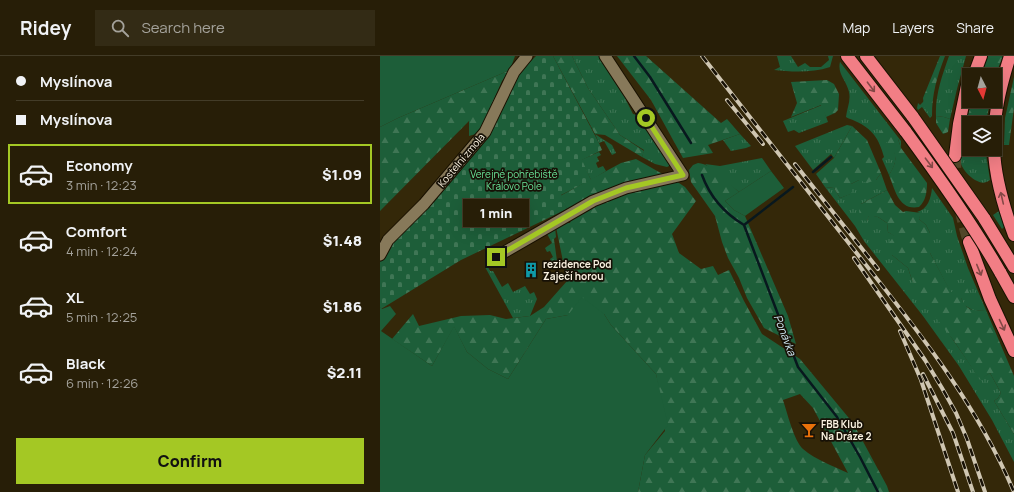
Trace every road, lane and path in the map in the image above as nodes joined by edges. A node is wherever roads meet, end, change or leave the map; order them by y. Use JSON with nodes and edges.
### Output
{"nodes":[{"id":1,"x":528,"y":56,"type":"edge"},
{"id":2,"x":604,"y":56,"type":"edge"},
{"id":3,"x":848,"y":56,"type":"edge"},
{"id":4,"x":866,"y":56,"type":"edge"},
{"id":5,"x":973,"y":56,"type":"edge"},
{"id":6,"x":981,"y":56,"type":"edge"},
{"id":7,"x":1010,"y":56,"type":"edge"},
{"id":8,"x":970,"y":68,"type":"edge"},
{"id":9,"x":977,"y":68,"type":"edge"},
{"id":10,"x":963,"y":108,"type":"edge"},
{"id":11,"x":995,"y":116,"type":"edge"},
{"id":12,"x":955,"y":156,"type":"tunnel mouth"},
{"id":13,"x":995,"y":156,"type":"edge"},
{"id":14,"x":985,"y":220,"type":"junction"},
{"id":15,"x":1014,"y":235,"type":"edge"},
{"id":16,"x":968,"y":242,"type":"tunnel mouth"},
{"id":17,"x":1014,"y":253,"type":"edge"},
{"id":18,"x":380,"y":255,"type":"edge"},
{"id":19,"x":496,"y":257,"type":"dead end"},
{"id":20,"x":1014,"y":267,"type":"edge"},
{"id":21,"x":1014,"y":297,"type":"edge"},
{"id":22,"x":1014,"y":351,"type":"edge"}],
"edges":[{"from":1,"to":18,"type":"street","name":"Kostelní zmola"},
{"from":2,"to":19,"type":"street"},
{"from":3,"to":21,"type":"highway","one_way":true,"bridge":true},
{"from":4,"to":14,"type":"highway","bridge":true},
{"from":5,"to":8,"type":"highway"},
{"from":6,"to":9,"type":"highway"},
{"from":7,"to":11,"type":"highway"},
{"from":10,"to":12,"type":"highway"},
{"from":15,"to":13,"type":"highway","one_way":true},
{"from":14,"to":17,"type":"highway"},
{"from":14,"to":20,"type":"highway"},
{"from":16,"to":22,"type":"highway","one_way":true}]}
